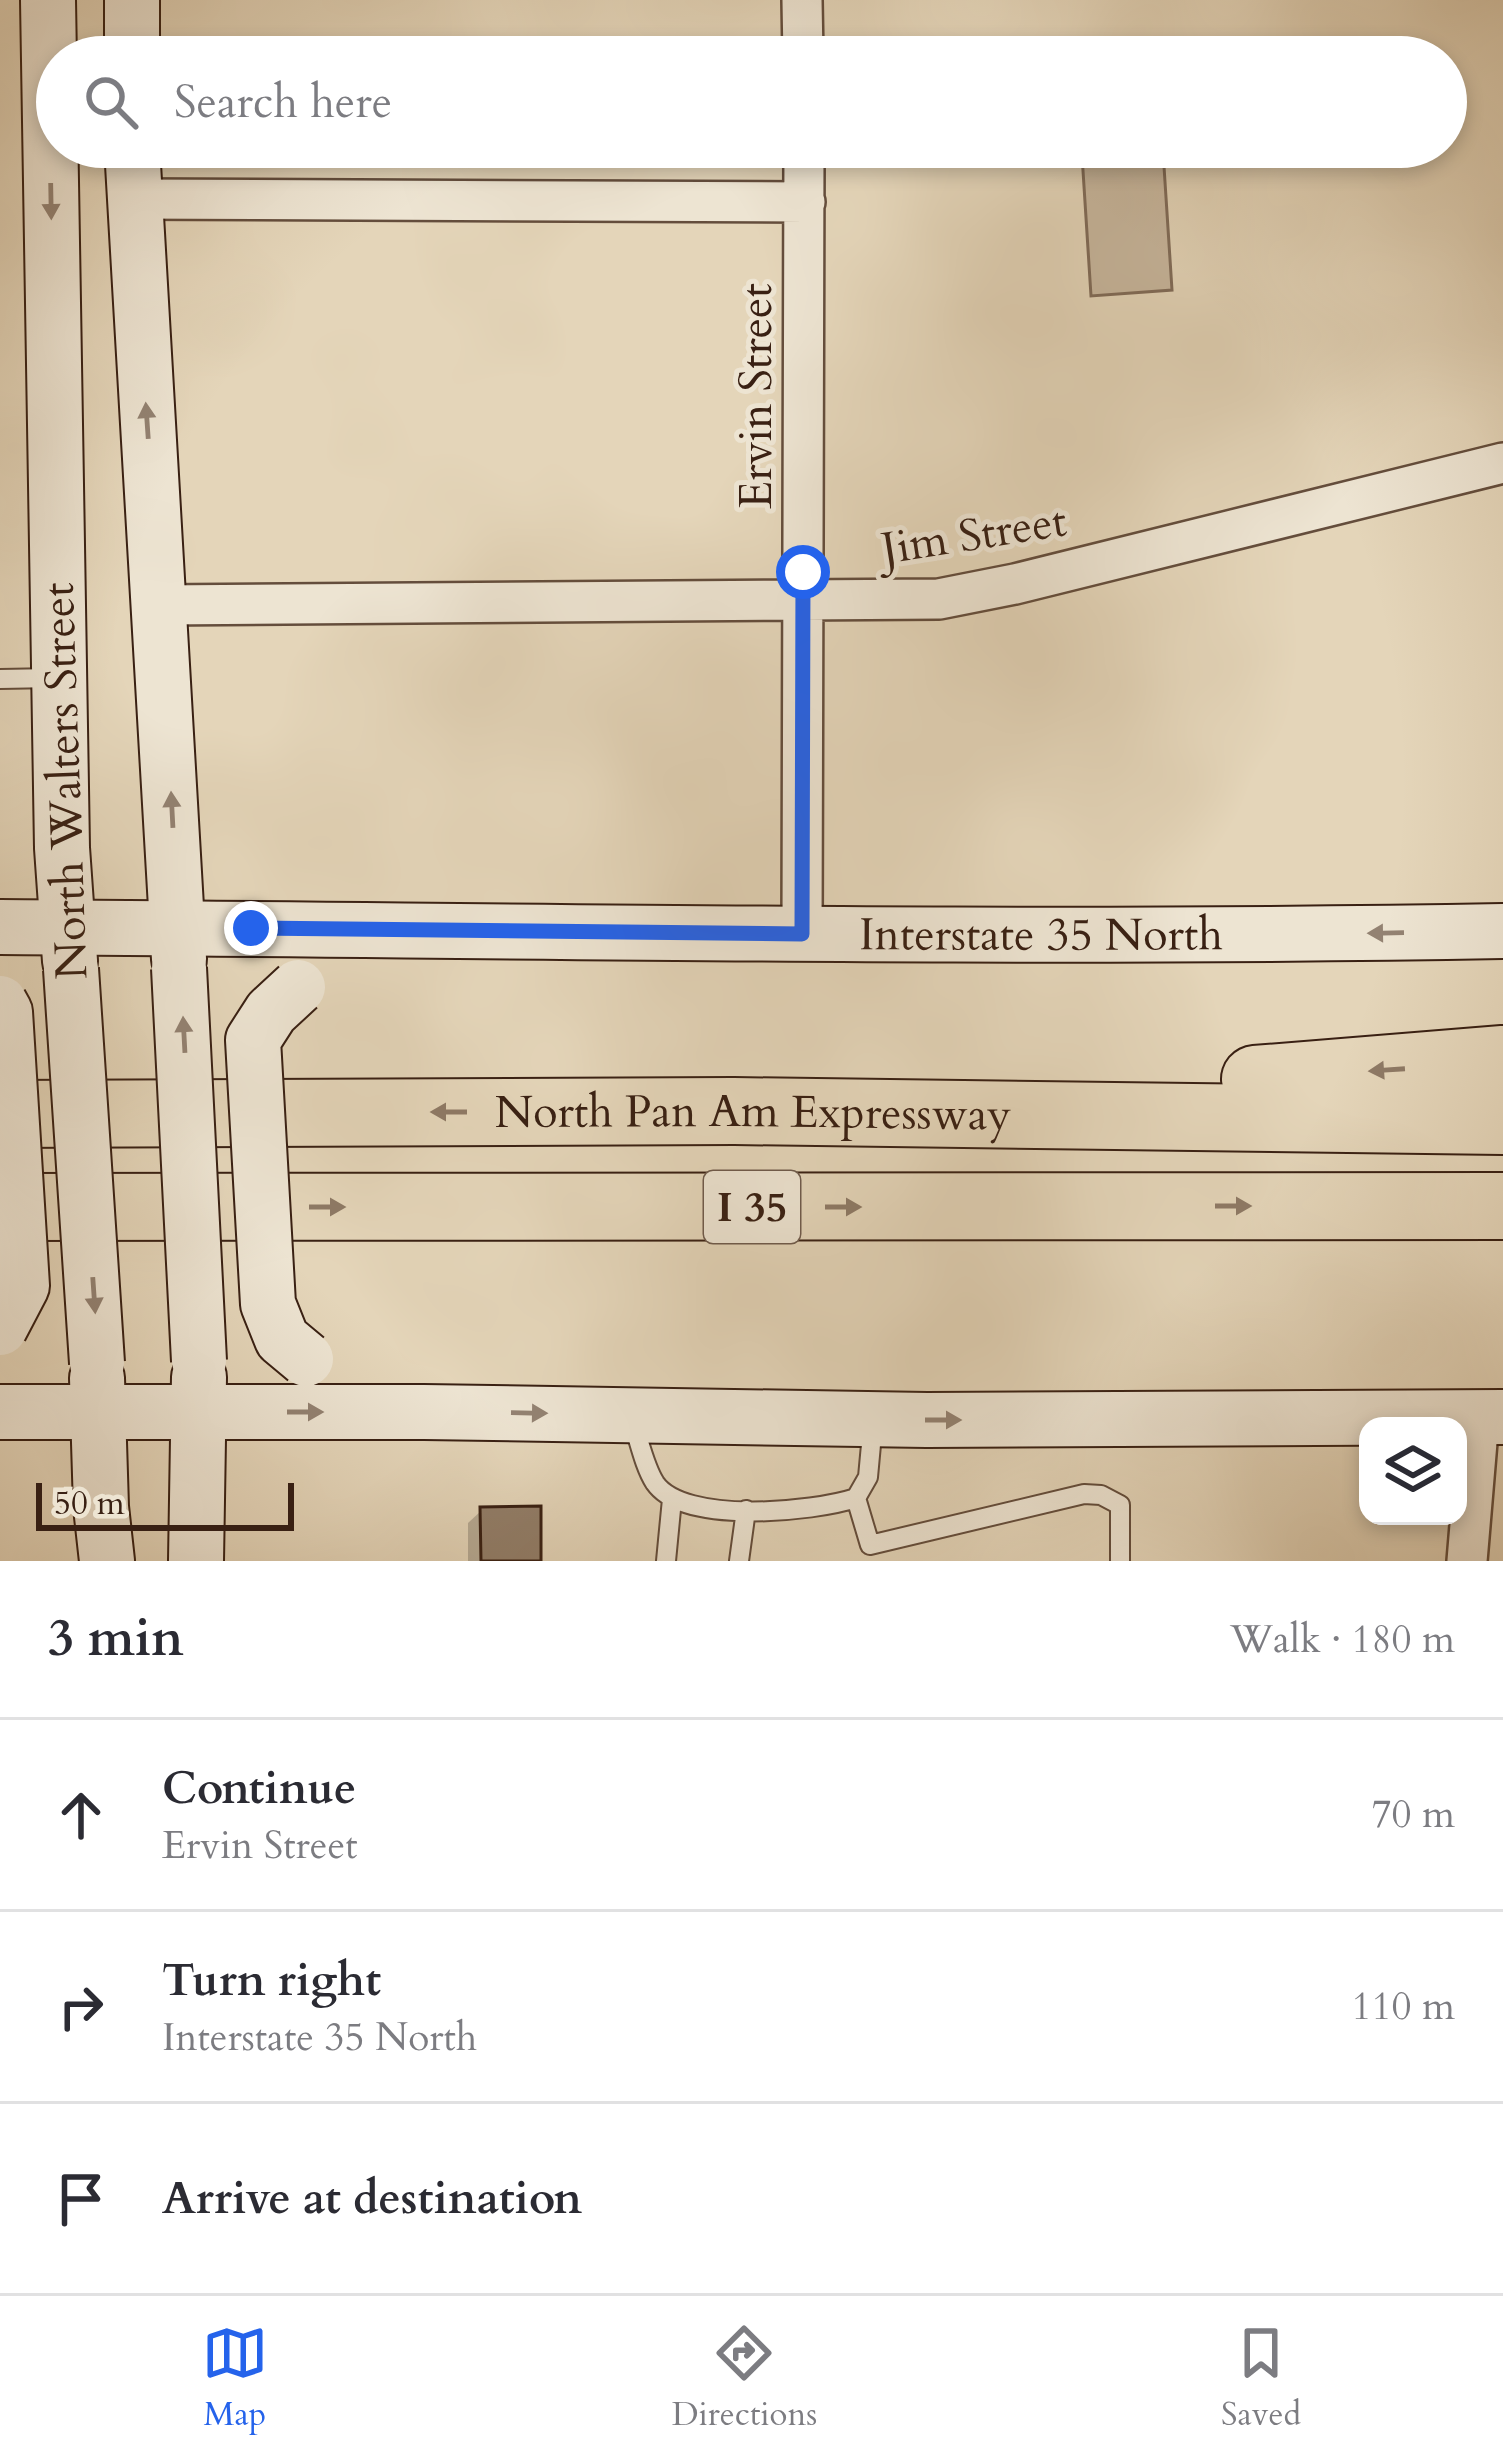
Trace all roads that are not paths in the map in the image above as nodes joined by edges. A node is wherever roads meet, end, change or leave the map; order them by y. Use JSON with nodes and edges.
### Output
{"nodes":[{"id":1,"x":48,"y":0,"type":"edge"},
{"id":2,"x":132,"y":0,"type":"edge"},
{"id":3,"x":802,"y":0,"type":"edge"},
{"id":4,"x":49,"y":36,"type":"edge"},
{"id":5,"x":132,"y":36,"type":"edge"},
{"id":6,"x":803,"y":36,"type":"edge"},
{"id":7,"x":51,"y":168,"type":"edge"},
{"id":8,"x":804,"y":168,"type":"edge"},
{"id":9,"x":132,"y":173,"type":"edge"},
{"id":10,"x":805,"y":202,"type":"junction"},
{"id":11,"x":1503,"y":464,"type":"edge"},
{"id":12,"x":803,"y":602,"type":"junction"},
{"id":13,"x":160,"y":605,"type":"junction"},
{"id":14,"x":59,"y":678,"type":"junction"},
{"id":15,"x":0,"y":679,"type":"edge"},
{"id":16,"x":0,"y":926,"type":"edge"},
{"id":17,"x":1503,"y":932,"type":"edge"},
{"id":18,"x":439,"y":933,"type":"junction"},
{"id":19,"x":802,"y":934,"type":"junction"},
{"id":20,"x":69,"y":948,"type":"junction"},
{"id":21,"x":179,"y":948,"type":"junction"},
{"id":22,"x":0,"y":1004,"type":"edge"},
{"id":23,"x":1503,"y":1059,"type":"edge"},
{"id":24,"x":734,"y":1111,"type":"junction"},
{"id":25,"x":0,"y":1114,"type":"edge"},
{"id":26,"x":1503,"y":1121,"type":"edge"},
{"id":27,"x":1503,"y":1206,"type":"edge"},
{"id":28,"x":0,"y":1207,"type":"edge"},
{"id":29,"x":0,"y":1328,"type":"edge"},
{"id":30,"x":97,"y":1387,"type":"junction"},
{"id":31,"x":199,"y":1387,"type":"junction"},
{"id":32,"x":0,"y":1412,"type":"edge"},
{"id":33,"x":412,"y":1412,"type":"junction"},
{"id":34,"x":631,"y":1415,"type":"junction"},
{"id":35,"x":1491,"y":1418,"type":"edge"},
{"id":36,"x":873,"y":1419,"type":"junction"},
{"id":37,"x":856,"y":1498,"type":"junction"},
{"id":38,"x":672,"y":1499,"type":"junction"},
{"id":39,"x":746,"y":1510,"type":"junction"},
{"id":40,"x":107,"y":1561,"type":"edge"},
{"id":41,"x":196,"y":1561,"type":"edge"},
{"id":42,"x":665,"y":1561,"type":"edge"},
{"id":43,"x":739,"y":1561,"type":"edge"},
{"id":44,"x":1120,"y":1561,"type":"edge"},
{"id":45,"x":1467,"y":1561,"type":"edge"}],
"edges":[{"from":1,"to":4,"type":"main road","name":"North Walters Street","one_way":true},
{"from":2,"to":5,"type":"main road"},
{"from":3,"to":6,"type":"street"},
{"from":7,"to":14,"type":"main road","name":"North Walters Street","one_way":true},
{"from":8,"to":10,"type":"street","name":"Ervin Street"},
{"from":9,"to":10,"type":"street"},
{"from":13,"to":9,"type":"main road","one_way":true},
{"from":10,"to":12,"type":"street","name":"Ervin Street"},
{"from":11,"to":12,"type":"street","name":"Jim Street"},
{"from":12,"to":13,"type":"street","name":"Jim Street"},
{"from":12,"to":19,"type":"street","name":"Ervin Street"},
{"from":21,"to":13,"type":"main road","one_way":true},
{"from":14,"to":15,"type":"lane"},
{"from":14,"to":20,"type":"main road","name":"North Walters Street"},
{"from":16,"to":20,"type":"main road","name":"Interstate 35 North"},
{"from":17,"to":19,"type":"main road","name":"Interstate 35 North","one_way":true},
{"from":18,"to":19,"type":"main road","name":"Interstate 35 North"},
{"from":18,"to":21,"type":"main road","name":"Interstate 35 North"},
{"from":18,"to":33,"type":"main road","bridge":true},
{"from":20,"to":21,"type":"main road","name":"Interstate 35 North"},
{"from":20,"to":30,"type":"main road","name":"North Walters Street","one_way":true,"bridge":true},
{"from":31,"to":21,"type":"main road","one_way":true,"bridge":true},
{"from":22,"to":29,"type":"main road","bridge":true},
{"from":23,"to":24,"type":"highway","one_way":true},
{"from":24,"to":25,"type":"highway","name":"North Pan Am Expressway","number":"I 35","one_way":true},
{"from":24,"to":26,"type":"highway","name":"North Pan Am Expressway","number":"I 35"},
{"from":28,"to":27,"type":"highway","name":"North Pan Am Expressway","number":"I 35","one_way":true},
{"from":30,"to":31,"type":"main road"},
{"from":30,"to":32,"type":"main road"},
{"from":30,"to":40,"type":"main road","name":"North Walters Street"},
{"from":31,"to":33,"type":"main road","one_way":true},
{"from":31,"to":41,"type":"main road"},
{"from":33,"to":34,"type":"main road","one_way":true},
{"from":34,"to":36,"type":"main road"},
{"from":34,"to":38,"type":"lane"},
{"from":36,"to":35,"type":"main road","one_way":true},
{"from":35,"to":45,"type":"street"},
{"from":36,"to":37,"type":"lane"},
{"from":37,"to":39,"type":"lane"},
{"from":37,"to":44,"type":"lane"},
{"from":38,"to":39,"type":"lane"},
{"from":38,"to":42,"type":"lane"},
{"from":39,"to":43,"type":"lane"}]}
